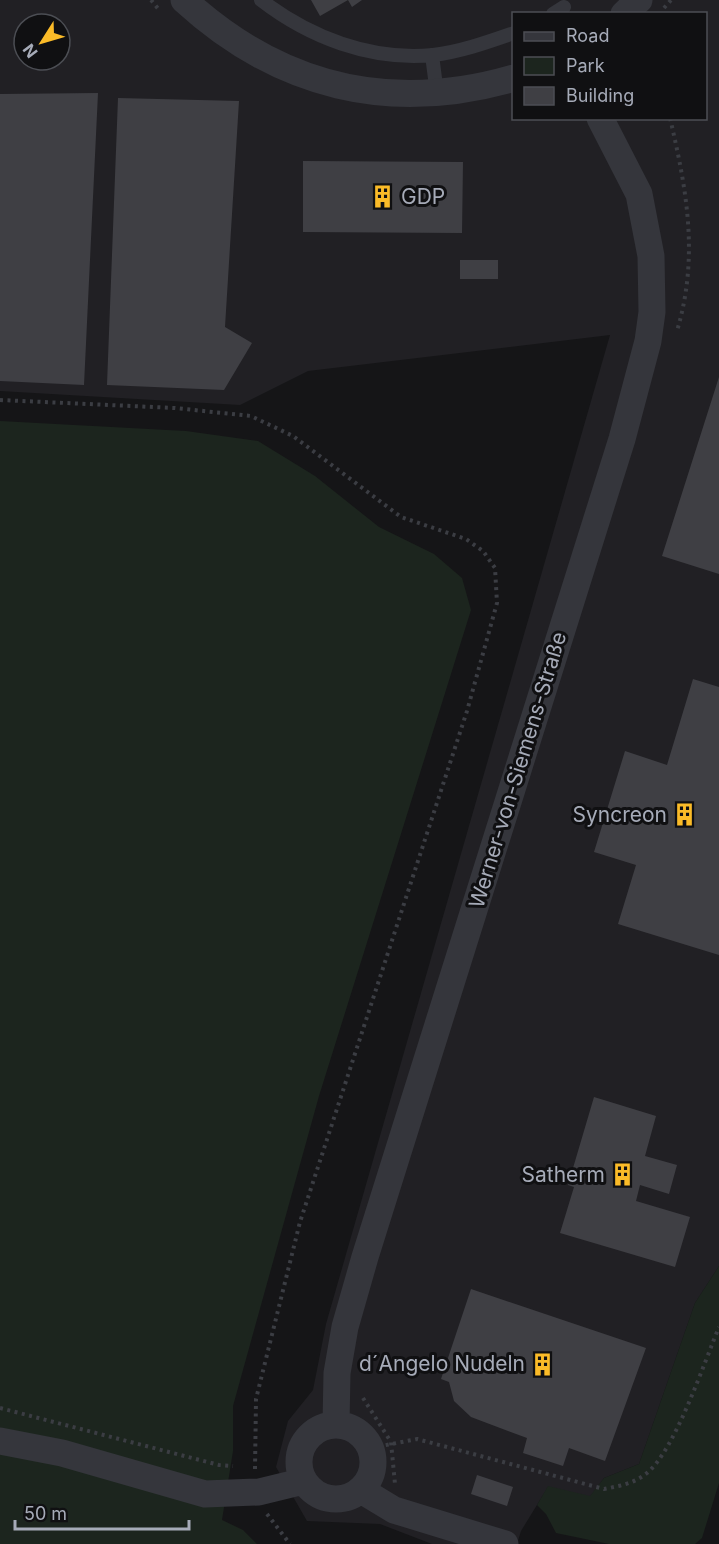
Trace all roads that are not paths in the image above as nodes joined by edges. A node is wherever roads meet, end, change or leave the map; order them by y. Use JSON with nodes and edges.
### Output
{"nodes":[{"id":1,"x":184,"y":0,"type":"edge"},
{"id":2,"x":261,"y":0,"type":"edge"},
{"id":3,"x":639,"y":0,"type":"edge"},
{"id":4,"x":626,"y":12,"type":"edge"},
{"id":5,"x":512,"y":33,"type":"edge"},
{"id":6,"x":432,"y":55,"type":"junction"},
{"id":7,"x":512,"y":78,"type":"edge"},
{"id":8,"x":437,"y":94,"type":"junction"},
{"id":9,"x":601,"y":120,"type":"edge"},
{"id":10,"x":336,"y":1424,"type":"junction"},
{"id":11,"x":0,"y":1441,"type":"edge"},
{"id":12,"x":303,"y":1481,"type":"junction"},
{"id":13,"x":361,"y":1490,"type":"junction"},
{"id":14,"x":504,"y":1544,"type":"edge"}],
"edges":[{"from":1,"to":8,"type":"street"},
{"from":2,"to":6,"type":"lane"},
{"from":3,"to":4,"type":"street"},
{"from":5,"to":6,"type":"lane"},
{"from":6,"to":8,"type":"lane"},
{"from":7,"to":8,"type":"street"},
{"from":9,"to":10,"type":"street","name":"Werner-von-Siemens-Straße"},
{"from":10,"to":12,"type":"street"},
{"from":10,"to":13,"type":"street"},
{"from":11,"to":12,"type":"street"},
{"from":12,"to":13,"type":"street"},
{"from":13,"to":14,"type":"street"}]}
